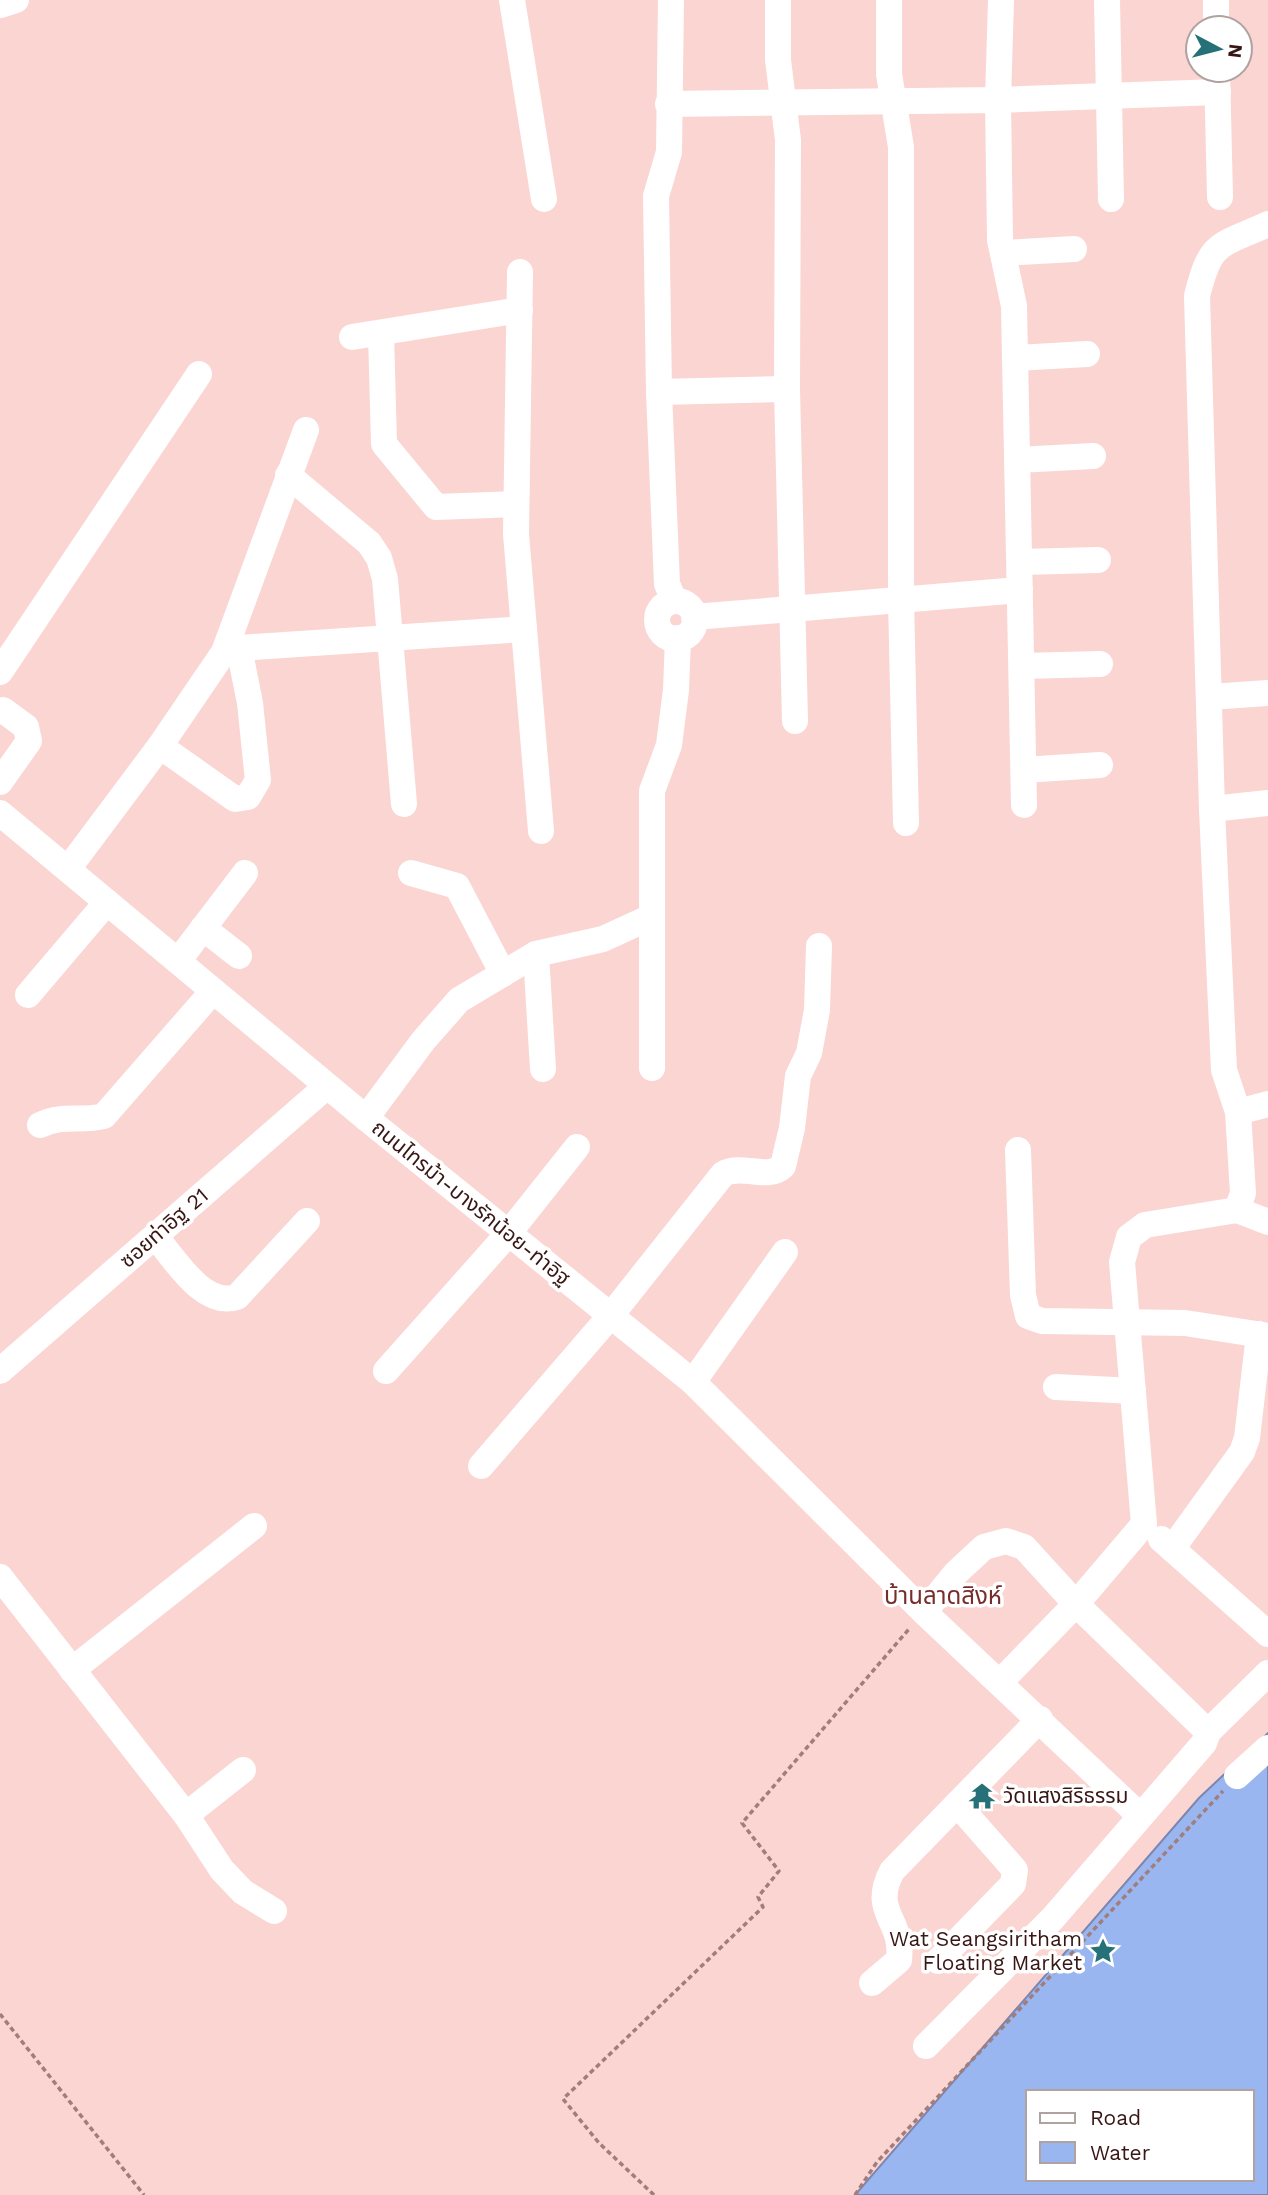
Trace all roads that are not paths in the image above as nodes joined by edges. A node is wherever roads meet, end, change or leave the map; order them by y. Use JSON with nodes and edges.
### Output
{"nodes":[{"id":1,"x":16,"y":0,"type":"edge"},
{"id":2,"x":512,"y":0,"type":"edge"},
{"id":3,"x":671,"y":0,"type":"edge"},
{"id":4,"x":778,"y":0,"type":"edge"},
{"id":5,"x":889,"y":0,"type":"edge"},
{"id":6,"x":1001,"y":0,"type":"edge"},
{"id":7,"x":1107,"y":0,"type":"edge"},
{"id":8,"x":0,"y":5,"type":"edge"},
{"id":9,"x":1192,"y":84,"type":"edge"},
{"id":10,"x":1217,"y":84,"type":"edge"},
{"id":11,"x":1109,"y":94,"type":"junction"},
{"id":12,"x":891,"y":100,"type":"junction"},
{"id":13,"x":998,"y":100,"type":"junction"},
{"id":14,"x":784,"y":101,"type":"junction"},
{"id":15,"x":668,"y":104,"type":"junction"},
{"id":16,"x":1220,"y":197,"type":"dead end"},
{"id":17,"x":544,"y":199,"type":"dead end"},
{"id":18,"x":1111,"y":199,"type":"dead end"},
{"id":19,"x":1268,"y":224,"type":"edge"},
{"id":20,"x":1074,"y":249,"type":"dead end"},
{"id":21,"x":1003,"y":253,"type":"junction"},
{"id":22,"x":520,"y":272,"type":"dead end"},
{"id":23,"x":520,"y":310,"type":"junction"},
{"id":24,"x":381,"y":332,"type":"junction"},
{"id":25,"x":352,"y":337,"type":"dead end"},
{"id":26,"x":1087,"y":354,"type":"dead end"},
{"id":27,"x":1015,"y":358,"type":"junction"},
{"id":28,"x":200,"y":374,"type":"dead end"},
{"id":29,"x":787,"y":389,"type":"junction"},
{"id":30,"x":659,"y":392,"type":"junction"},
{"id":31,"x":306,"y":430,"type":"dead end"},
{"id":32,"x":1093,"y":456,"type":"dead end"},
{"id":33,"x":1017,"y":460,"type":"junction"},
{"id":34,"x":288,"y":475,"type":"junction"},
{"id":35,"x":516,"y":504,"type":"junction"},
{"id":36,"x":1098,"y":560,"type":"dead end"},
{"id":37,"x":1020,"y":562,"type":"junction"},
{"id":38,"x":1020,"y":590,"type":"junction"},
{"id":39,"x":901,"y":599,"type":"junction"},
{"id":40,"x":674,"y":600,"type":"junction"},
{"id":41,"x":792,"y":608,"type":"junction"},
{"id":42,"x":694,"y":617,"type":"junction"},
{"id":43,"x":524,"y":629,"type":"junction"},
{"id":44,"x":388,"y":636,"type":"junction"},
{"id":45,"x":678,"y":638,"type":"junction"},
{"id":46,"x":231,"y":650,"type":"junction"},
{"id":47,"x":1100,"y":664,"type":"dead end"},
{"id":48,"x":1022,"y":666,"type":"junction"},
{"id":49,"x":0,"y":672,"type":"edge"},
{"id":50,"x":1268,"y":693,"type":"edge"},
{"id":51,"x":1210,"y":697,"type":"junction"},
{"id":52,"x":3,"y":710,"type":"dead end"},
{"id":53,"x":794,"y":721,"type":"dead end"},
{"id":54,"x":160,"y":746,"type":"junction"},
{"id":55,"x":1100,"y":765,"type":"dead end"},
{"id":56,"x":1024,"y":770,"type":"junction"},
{"id":57,"x":0,"y":782,"type":"edge"},
{"id":58,"x":1268,"y":803,"type":"edge"},
{"id":59,"x":404,"y":804,"type":"dead end"},
{"id":60,"x":1024,"y":806,"type":"dead end"},
{"id":61,"x":1212,"y":809,"type":"junction"},
{"id":62,"x":0,"y":813,"type":"edge"},
{"id":63,"x":906,"y":823,"type":"dead end"},
{"id":64,"x":541,"y":831,"type":"dead end"},
{"id":65,"x":68,"y":869,"type":"junction"},
{"id":66,"x":245,"y":873,"type":"dead end"},
{"id":67,"x":411,"y":873,"type":"dead end"},
{"id":68,"x":107,"y":902,"type":"junction"},
{"id":69,"x":651,"y":917,"type":"junction"},
{"id":70,"x":203,"y":928,"type":"junction"},
{"id":71,"x":819,"y":946,"type":"dead end"},
{"id":72,"x":536,"y":954,"type":"junction"},
{"id":73,"x":239,"y":956,"type":"dead end"},
{"id":74,"x":178,"y":961,"type":"junction"},
{"id":75,"x":503,"y":974,"type":"junction"},
{"id":76,"x":213,"y":991,"type":"junction"},
{"id":77,"x":28,"y":995,"type":"dead end"},
{"id":78,"x":652,"y":1068,"type":"dead end"},
{"id":79,"x":543,"y":1069,"type":"dead end"},
{"id":80,"x":327,"y":1086,"type":"junction"},
{"id":81,"x":1268,"y":1104,"type":"edge"},
{"id":82,"x":1238,"y":1112,"type":"junction"},
{"id":83,"x":366,"y":1118,"type":"junction"},
{"id":84,"x":40,"y":1125,"type":"dead end"},
{"id":85,"x":577,"y":1147,"type":"dead end"},
{"id":86,"x":1018,"y":1150,"type":"dead end"},
{"id":87,"x":1237,"y":1210,"type":"junction"},
{"id":88,"x":307,"y":1221,"type":"dead end"},
{"id":89,"x":1268,"y":1222,"type":"edge"},
{"id":90,"x":508,"y":1234,"type":"junction"},
{"id":91,"x":155,"y":1236,"type":"junction"},
{"id":92,"x":785,"y":1252,"type":"dead end"},
{"id":93,"x":612,"y":1314,"type":"junction"},
{"id":94,"x":1127,"y":1322,"type":"junction"},
{"id":95,"x":1263,"y":1335,"type":"edge"},
{"id":96,"x":0,"y":1371,"type":"edge"},
{"id":97,"x":386,"y":1371,"type":"dead end"},
{"id":98,"x":693,"y":1382,"type":"junction"},
{"id":99,"x":1056,"y":1387,"type":"dead end"},
{"id":100,"x":1133,"y":1391,"type":"junction"},
{"id":101,"x":481,"y":1466,"type":"dead end"},
{"id":102,"x":1144,"y":1524,"type":"junction"},
{"id":103,"x":254,"y":1525,"type":"dead end"},
{"id":104,"x":1172,"y":1549,"type":"junction"},
{"id":105,"x":0,"y":1577,"type":"edge"},
{"id":106,"x":1076,"y":1604,"type":"junction"},
{"id":107,"x":924,"y":1612,"type":"junction"},
{"id":108,"x":1268,"y":1634,"type":"edge"},
{"id":109,"x":72,"y":1670,"type":"junction"},
{"id":110,"x":1268,"y":1673,"type":"edge"},
{"id":111,"x":1000,"y":1682,"type":"junction"},
{"id":112,"x":1040,"y":1719,"type":"junction"},
{"id":113,"x":1208,"y":1731,"type":"junction"},
{"id":114,"x":1268,"y":1748,"type":"edge"},
{"id":115,"x":243,"y":1770,"type":"dead end"},
{"id":116,"x":1237,"y":1776,"type":"road end"},
{"id":117,"x":957,"y":1804,"type":"junction"},
{"id":118,"x":1137,"y":1813,"type":"dead end"},
{"id":119,"x":186,"y":1815,"type":"junction"},
{"id":120,"x":274,"y":1911,"type":"dead end"},
{"id":121,"x":939,"y":1961,"type":"dead end"},
{"id":122,"x":872,"y":1983,"type":"dead end"},
{"id":123,"x":926,"y":2046,"type":"dead end"}],
"edges":[{"from":1,"to":8,"type":"street"},
{"from":2,"to":17,"type":"street"},
{"from":3,"to":15,"type":"street"},
{"from":4,"to":14,"type":"street"},
{"from":5,"to":12,"type":"street"},
{"from":6,"to":13,"type":"street"},
{"from":7,"to":11,"type":"street"},
{"from":9,"to":11,"type":"street"},
{"from":10,"to":16,"type":"street"},
{"from":11,"to":13,"type":"street"},
{"from":11,"to":18,"type":"street"},
{"from":12,"to":13,"type":"street"},
{"from":12,"to":14,"type":"street"},
{"from":12,"to":39,"type":"street"},
{"from":13,"to":21,"type":"street"},
{"from":14,"to":15,"type":"street"},
{"from":14,"to":29,"type":"street"},
{"from":15,"to":30,"type":"street"},
{"from":19,"to":51,"type":"street"},
{"from":20,"to":21,"type":"street"},
{"from":21,"to":27,"type":"street"},
{"from":22,"to":23,"type":"street"},
{"from":23,"to":24,"type":"street"},
{"from":23,"to":35,"type":"street"},
{"from":24,"to":25,"type":"street"},
{"from":24,"to":35,"type":"street"},
{"from":26,"to":27,"type":"street"},
{"from":27,"to":33,"type":"street"},
{"from":28,"to":49,"type":"street"},
{"from":29,"to":30,"type":"street"},
{"from":29,"to":41,"type":"street"},
{"from":30,"to":40,"type":"street"},
{"from":31,"to":34,"type":"street"},
{"from":32,"to":33,"type":"street"},
{"from":33,"to":37,"type":"street"},
{"from":34,"to":44,"type":"street"},
{"from":34,"to":46,"type":"street"},
{"from":35,"to":43,"type":"street"},
{"from":36,"to":37,"type":"street"},
{"from":37,"to":38,"type":"street"},
{"from":38,"to":39,"type":"street"},
{"from":38,"to":48,"type":"street"},
{"from":39,"to":41,"type":"street"},
{"from":39,"to":63,"type":"street"},
{"from":40,"to":42,"type":"street"},
{"from":40,"to":45,"type":"street"},
{"from":41,"to":42,"type":"street"},
{"from":41,"to":53,"type":"street"},
{"from":42,"to":45,"type":"street"},
{"from":43,"to":44,"type":"street"},
{"from":43,"to":64,"type":"street"},
{"from":44,"to":46,"type":"street"},
{"from":44,"to":59,"type":"street"},
{"from":45,"to":69,"type":"street"},
{"from":46,"to":54,"type":"street"},
{"from":46,"to":54,"type":"street"},
{"from":47,"to":48,"type":"street"},
{"from":48,"to":56,"type":"street"},
{"from":50,"to":51,"type":"street"},
{"from":51,"to":61,"type":"street"},
{"from":52,"to":57,"type":"street"},
{"from":54,"to":65,"type":"street"},
{"from":55,"to":56,"type":"street"},
{"from":56,"to":60,"type":"street"},
{"from":58,"to":61,"type":"street"},
{"from":61,"to":82,"type":"street"},
{"from":62,"to":65,"type":"street","name":"ถนนไทรม้า-บางรักน้อย-ท่าอิฐ"},
{"from":65,"to":68,"type":"street","name":"ถนนไทรม้า-บางรักน้อย-ท่าอิฐ"},
{"from":66,"to":70,"type":"street"},
{"from":67,"to":75,"type":"street"},
{"from":68,"to":74,"type":"street","name":"ถนนไทรม้า-บางรักน้อย-ท่าอิฐ"},
{"from":68,"to":77,"type":"street"},
{"from":69,"to":72,"type":"street"},
{"from":69,"to":78,"type":"street"},
{"from":70,"to":73,"type":"street"},
{"from":70,"to":74,"type":"street"},
{"from":71,"to":93,"type":"street"},
{"from":72,"to":75,"type":"street"},
{"from":72,"to":79,"type":"street"},
{"from":74,"to":76,"type":"street","name":"ถนนไทรม้า-บางรักน้อย-ท่าอิฐ"},
{"from":75,"to":83,"type":"street"},
{"from":76,"to":80,"type":"street","name":"ถนนไทรม้า-บางรักน้อย-ท่าอิฐ"},
{"from":76,"to":84,"type":"street"},
{"from":80,"to":83,"type":"street","name":"ถนนไทรม้า-บางรักน้อย-ท่าอิฐ"},
{"from":80,"to":91,"type":"street","name":"ซอยท่าอิฐ 21"},
{"from":81,"to":82,"type":"street"},
{"from":82,"to":87,"type":"street"},
{"from":83,"to":90,"type":"street","name":"ถนนไทรม้า-บางรักน้อย-ท่าอิฐ"},
{"from":85,"to":90,"type":"street"},
{"from":86,"to":94,"type":"street"},
{"from":87,"to":89,"type":"street"},
{"from":87,"to":94,"type":"street"},
{"from":88,"to":91,"type":"street"},
{"from":90,"to":93,"type":"street","name":"ถนนไทรม้า-บางรักน้อย-ท่าอิฐ"},
{"from":90,"to":97,"type":"street"},
{"from":91,"to":96,"type":"street","name":"ซอยท่าอิฐ 21"},
{"from":92,"to":98,"type":"street"},
{"from":93,"to":98,"type":"street","name":"ถนนไทรม้า-บางรักน้อย-ท่าอิฐ"},
{"from":93,"to":101,"type":"street"},
{"from":94,"to":95,"type":"street"},
{"from":94,"to":100,"type":"street"},
{"from":95,"to":104,"type":"street"},
{"from":98,"to":107,"type":"street","name":"ถนนไทรม้า-บางรักน้อย-ท่าอิฐ"},
{"from":99,"to":100,"type":"street"},
{"from":100,"to":102,"type":"street"},
{"from":102,"to":104,"type":"street"},
{"from":102,"to":106,"type":"street"},
{"from":103,"to":109,"type":"street"},
{"from":104,"to":108,"type":"street"},
{"from":105,"to":109,"type":"street"},
{"from":106,"to":107,"type":"street"},
{"from":106,"to":111,"type":"street"},
{"from":106,"to":113,"type":"street"},
{"from":107,"to":111,"type":"street","name":"ถนนไทรม้า-บางรักน้อย-ท่าอิฐ"},
{"from":109,"to":119,"type":"street"},
{"from":110,"to":113,"type":"street"},
{"from":111,"to":112,"type":"street","name":"ถนนไทรม้า-บางรักน้อย-ท่าอิฐ"},
{"from":112,"to":117,"type":"street"},
{"from":112,"to":118,"type":"street","name":"ถนนไทรม้า-บางรักน้อย-ท่าอิฐ"},
{"from":113,"to":123,"type":"street"},
{"from":114,"to":116,"type":"street"},
{"from":115,"to":119,"type":"street"},
{"from":117,"to":121,"type":"street"},
{"from":117,"to":122,"type":"street"},
{"from":119,"to":120,"type":"street"}]}
